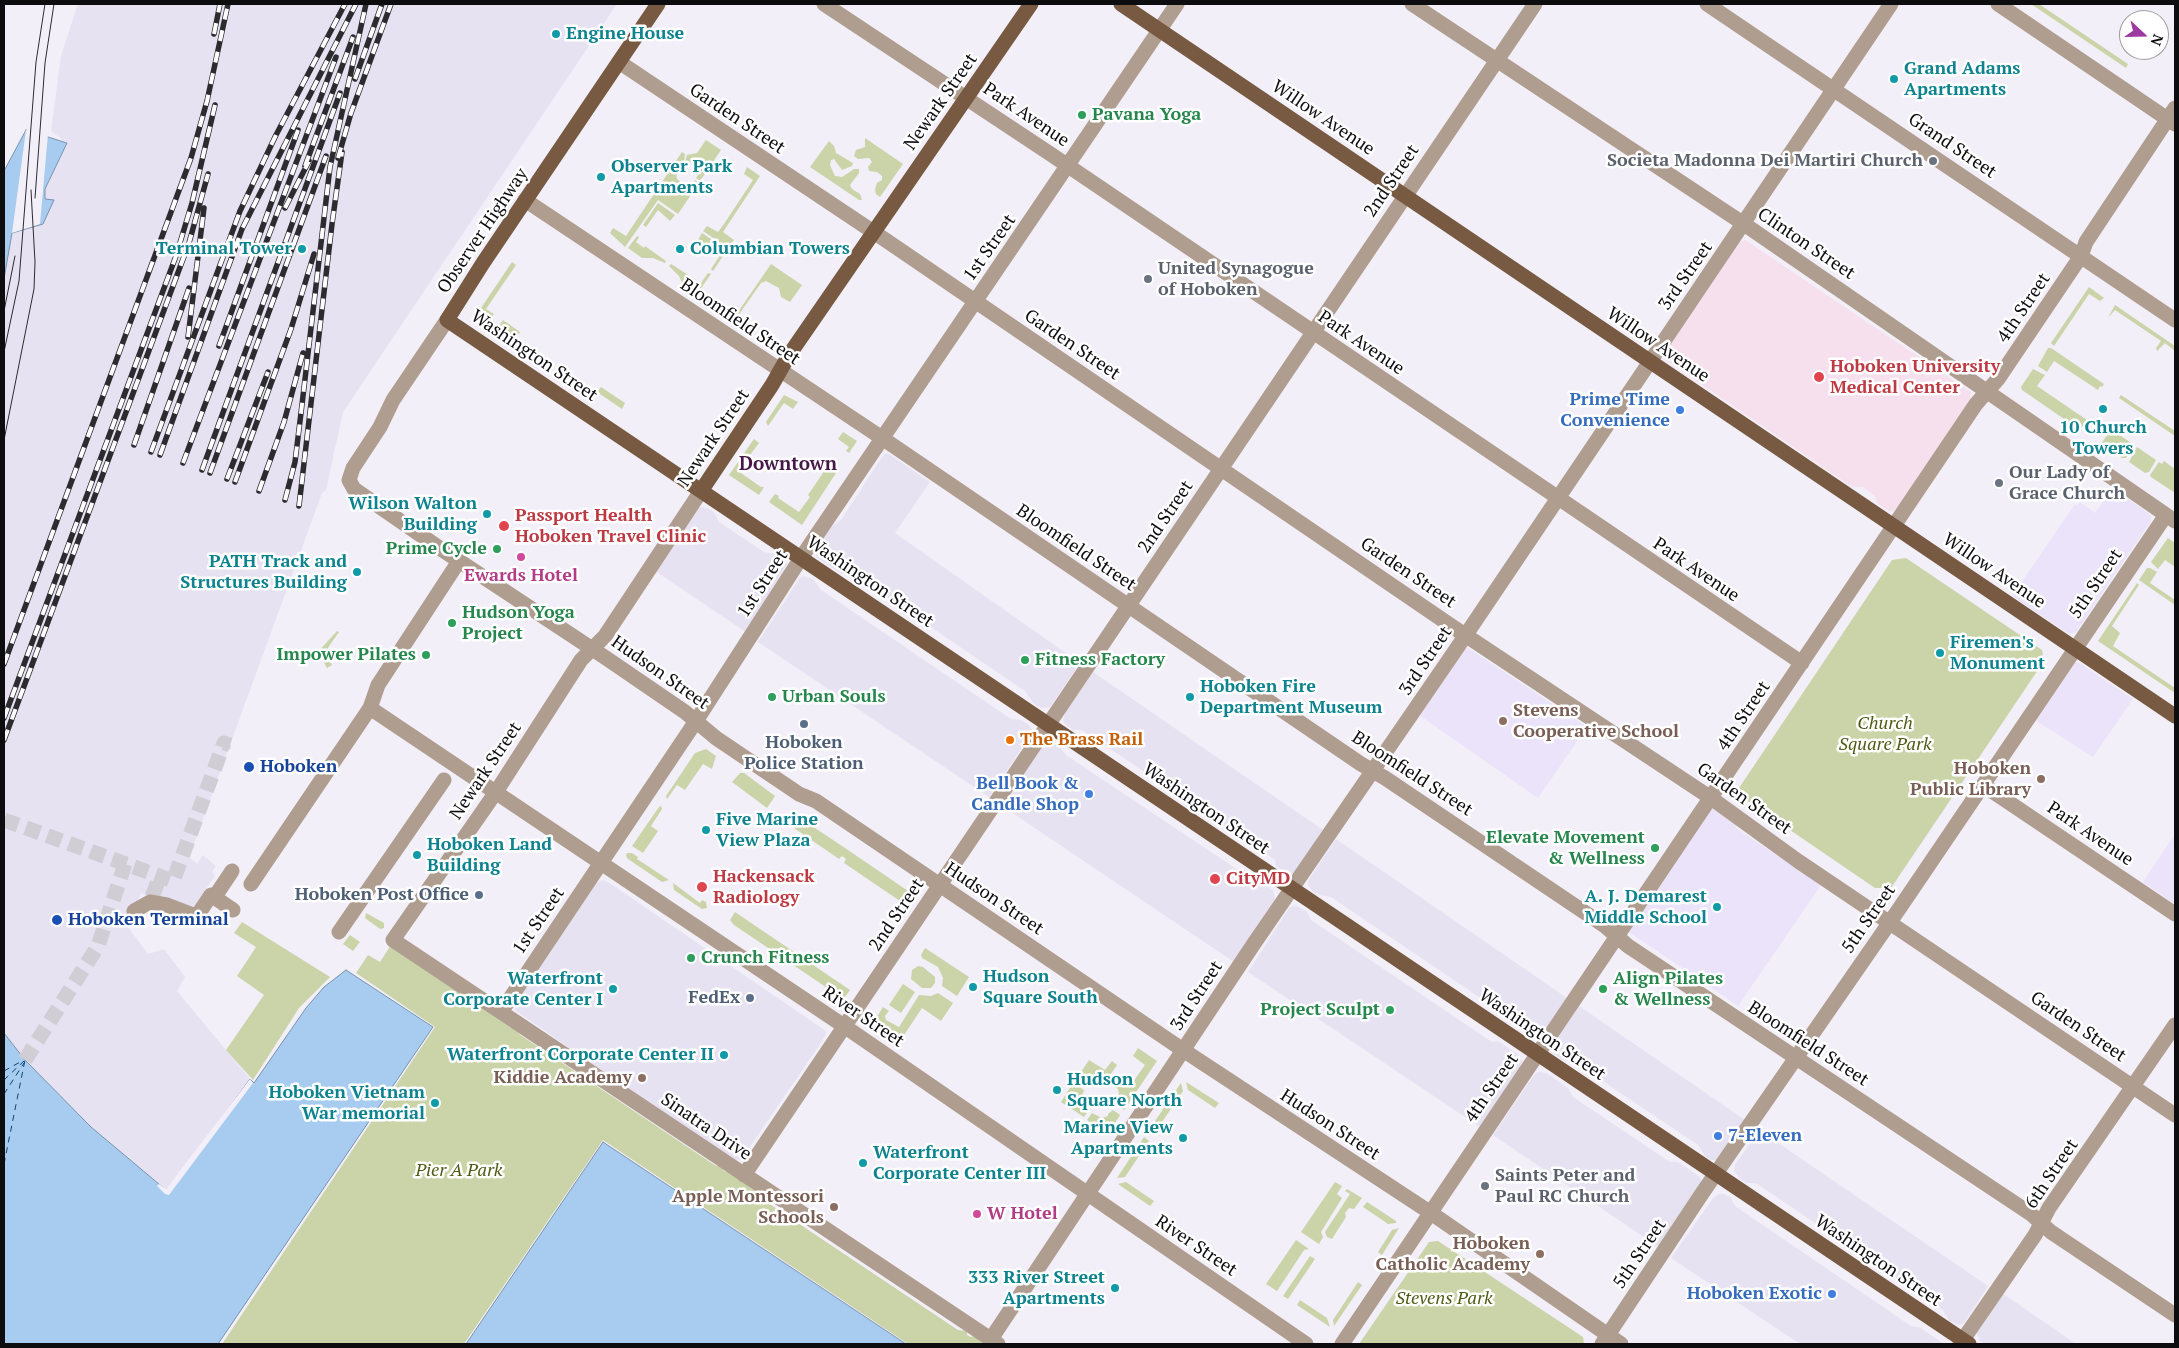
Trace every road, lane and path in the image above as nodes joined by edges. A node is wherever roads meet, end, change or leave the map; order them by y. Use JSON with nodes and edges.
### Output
{"nodes":[{"id":1,"x":658,"y":4,"type":"edge"},
{"id":2,"x":824,"y":4,"type":"edge"},
{"id":3,"x":1031,"y":4,"type":"edge"},
{"id":4,"x":1121,"y":4,"type":"edge"},
{"id":5,"x":1177,"y":4,"type":"edge"},
{"id":6,"x":1412,"y":4,"type":"edge"},
{"id":7,"x":1536,"y":4,"type":"edge"},
{"id":8,"x":1707,"y":4,"type":"edge"},
{"id":9,"x":1891,"y":4,"type":"edge"},
{"id":10,"x":1998,"y":4,"type":"edge"},
{"id":11,"x":1159,"y":30,"type":"junction"},
{"id":12,"x":1498,"y":60,"type":"junction"},
{"id":13,"x":619,"y":62,"type":"junction"},
{"id":14,"x":1834,"y":89,"type":"junction"},
{"id":15,"x":967,"y":98,"type":"junction"},
{"id":16,"x":2173,"y":117,"type":"edge"},
{"id":17,"x":1068,"y":166,"type":"junction"},
{"id":18,"x":1404,"y":196,"type":"junction"},
{"id":19,"x":526,"y":200,"type":"junction"},
{"id":20,"x":1744,"y":224,"type":"junction"},
{"id":21,"x":873,"y":233,"type":"junction"},
{"id":22,"x":2081,"y":256,"type":"junction"},
{"id":23,"x":975,"y":302,"type":"junction"},
{"id":24,"x":447,"y":320,"type":"junction"},
{"id":25,"x":2175,"y":320,"type":"edge"},
{"id":26,"x":1313,"y":334,"type":"junction"},
{"id":27,"x":1650,"y":361,"type":"junction"},
{"id":28,"x":780,"y":372,"type":"junction"},
{"id":29,"x":1988,"y":391,"type":"junction"},
{"id":30,"x":882,"y":438,"type":"junction"},
{"id":31,"x":1222,"y":469,"type":"junction"},
{"id":32,"x":350,"y":483,"type":"joint"},
{"id":33,"x":701,"y":491,"type":"junction"},
{"id":34,"x":1557,"y":499,"type":"junction"},
{"id":35,"x":2170,"y":518,"type":"edge"},
{"id":36,"x":1894,"y":526,"type":"junction"},
{"id":37,"x":801,"y":558,"type":"junction"},
{"id":38,"x":459,"y":561,"type":"junction"},
{"id":39,"x":1129,"y":606,"type":"junction"},
{"id":40,"x":1466,"y":635,"type":"junction"},
{"id":41,"x":2075,"y":648,"type":"junction"},
{"id":42,"x":593,"y":649,"type":"junction"},
{"id":43,"x":1802,"y":663,"type":"junction"},
{"id":44,"x":370,"y":708,"type":"junction"},
{"id":45,"x":2175,"y":716,"type":"edge"},
{"id":46,"x":696,"y":721,"type":"junction"},
{"id":47,"x":1048,"y":726,"type":"junction"},
{"id":48,"x":1373,"y":771,"type":"junction"},
{"id":49,"x":444,"y":780,"type":"dead end"},
{"id":50,"x":1983,"y":785,"type":"junction"},
{"id":51,"x":496,"y":792,"type":"junction"},
{"id":52,"x":1711,"y":798,"type":"junction"},
{"id":53,"x":601,"y":863,"type":"junction"},
{"id":54,"x":232,"y":871,"type":"dead end"},
{"id":55,"x":251,"y":884,"type":"dead end"},
{"id":56,"x":940,"y":885,"type":"junction"},
{"id":57,"x":1291,"y":889,"type":"junction"},
{"id":58,"x":214,"y":898,"type":"junction"},
{"id":59,"x":233,"y":910,"type":"dead end"},
{"id":60,"x":134,"y":911,"type":"dead end"},
{"id":61,"x":2175,"y":914,"type":"edge"},
{"id":62,"x":1890,"y":923,"type":"junction"},
{"id":63,"x":339,"y":932,"type":"dead end"},
{"id":64,"x":1617,"y":936,"type":"junction"},
{"id":65,"x":393,"y":940,"type":"joint"},
{"id":66,"x":501,"y":1012,"type":"junction"},
{"id":67,"x":2175,"y":1025,"type":"edge"},
{"id":68,"x":844,"y":1026,"type":"junction"},
{"id":69,"x":1183,"y":1050,"type":"junction"},
{"id":70,"x":1538,"y":1055,"type":"junction"},
{"id":71,"x":1796,"y":1057,"type":"junction"},
{"id":72,"x":2134,"y":1087,"type":"junction"},
{"id":73,"x":2175,"y":1115,"type":"edge"},
{"id":74,"x":744,"y":1175,"type":"junction"},
{"id":75,"x":1715,"y":1175,"type":"junction"},
{"id":76,"x":1087,"y":1194,"type":"junction"},
{"id":77,"x":1430,"y":1213,"type":"junction"},
{"id":78,"x":2041,"y":1224,"type":"junction"},
{"id":79,"x":2175,"y":1315,"type":"edge"},
{"id":80,"x":1605,"y":1340,"type":"edge"},
{"id":81,"x":995,"y":1342,"type":"edge"},
{"id":82,"x":1964,"y":1343,"type":"edge"},
{"id":83,"x":1306,"y":1344,"type":"edge"},
{"id":84,"x":1342,"y":1344,"type":"edge"},
{"id":85,"x":1621,"y":1344,"type":"edge"}],
"edges":[{"from":1,"to":13,"type":"main road","name":"Observer Highway"},
{"from":2,"to":15,"type":"street","name":"Park Avenue"},
{"from":3,"to":15,"type":"main road","name":"Newark Street"},
{"from":4,"to":11,"type":"main road","name":"Willow Avenue"},
{"from":5,"to":11,"type":"street","name":"1st Street"},
{"from":6,"to":12,"type":"street","name":"Clinton Street"},
{"from":7,"to":12,"type":"street","name":"2nd Street"},
{"from":8,"to":14,"type":"street","name":"Grand Street"},
{"from":9,"to":14,"type":"street","name":"3rd Street"},
{"from":10,"to":16,"type":"street"},
{"from":11,"to":17,"type":"street","name":"1st Street"},
{"from":11,"to":18,"type":"main road","name":"Willow Avenue"},
{"from":12,"to":18,"type":"street","name":"2nd Street"},
{"from":12,"to":20,"type":"street","name":"Clinton Street"},
{"from":13,"to":19,"type":"main road","name":"Observer Highway"},
{"from":13,"to":21,"type":"street","name":"Garden Street"},
{"from":14,"to":20,"type":"street","name":"3rd Street"},
{"from":14,"to":22,"type":"street","name":"Grand Street"},
{"from":15,"to":17,"type":"street","name":"Park Avenue"},
{"from":15,"to":21,"type":"main road","name":"Newark Street"},
{"from":16,"to":22,"type":"street","name":"4th Street"},
{"from":17,"to":23,"type":"street","name":"1st Street"},
{"from":17,"to":26,"type":"street","name":"Park Avenue"},
{"from":18,"to":26,"type":"street","name":"2nd Street"},
{"from":18,"to":27,"type":"main road","name":"Willow Avenue"},
{"from":19,"to":24,"type":"main road","name":"Observer Highway"},
{"from":19,"to":28,"type":"street","name":"Bloomfield Street"},
{"from":20,"to":27,"type":"street","name":"3rd Street"},
{"from":20,"to":29,"type":"street","name":"Clinton Street"},
{"from":21,"to":23,"type":"street","name":"Garden Street"},
{"from":21,"to":28,"type":"main road","name":"Newark Street"},
{"from":22,"to":25,"type":"street","name":"Grand Street"},
{"from":22,"to":29,"type":"street","name":"4th Street"},
{"from":23,"to":30,"type":"street","name":"1st Street"},
{"from":23,"to":31,"type":"street","name":"Garden Street"},
{"from":24,"to":32,"type":"street","name":"Observer Highway"},
{"from":24,"to":33,"type":"main road","name":"Washington Street"},
{"from":26,"to":31,"type":"street","name":"2nd Street"},
{"from":26,"to":34,"type":"street","name":"Park Avenue"},
{"from":27,"to":34,"type":"street","name":"3rd Street"},
{"from":27,"to":36,"type":"main road","name":"Willow Avenue"},
{"from":28,"to":30,"type":"street","name":"Bloomfield Street"},
{"from":28,"to":33,"type":"main road","name":"Newark Street"},
{"from":29,"to":35,"type":"street","name":"Clinton Street"},
{"from":29,"to":36,"type":"street","name":"4th Street"},
{"from":30,"to":37,"type":"street","name":"1st Street"},
{"from":30,"to":39,"type":"street","name":"Bloomfield Street"},
{"from":31,"to":39,"type":"street","name":"2nd Street"},
{"from":31,"to":40,"type":"street","name":"Garden Street"},
{"from":32,"to":38,"type":"street","name":"Hudson Street"},
{"from":33,"to":37,"type":"main road","name":"Washington Street"},
{"from":33,"to":42,"type":"street","name":"Newark Street"},
{"from":34,"to":40,"type":"street","name":"3rd Street"},
{"from":34,"to":43,"type":"street","name":"Park Avenue"},
{"from":35,"to":41,"type":"street","name":"5th Street"},
{"from":36,"to":41,"type":"main road","name":"Willow Avenue"},
{"from":36,"to":43,"type":"street","name":"4th Street"},
{"from":37,"to":46,"type":"street","name":"1st Street"},
{"from":37,"to":47,"type":"main road","name":"Washington Street"},
{"from":38,"to":42,"type":"street","name":"Hudson Street"},
{"from":38,"to":44,"type":"street"},
{"from":39,"to":47,"type":"street","name":"2nd Street"},
{"from":39,"to":48,"type":"street","name":"Bloomfield Street"},
{"from":40,"to":48,"type":"street","name":"3rd Street"},
{"from":40,"to":52,"type":"street","name":"Garden Street"},
{"from":41,"to":45,"type":"main road","name":"Willow Avenue"},
{"from":41,"to":50,"type":"street","name":"5th Street"},
{"from":42,"to":46,"type":"street","name":"Hudson Street"},
{"from":42,"to":51,"type":"street","name":"Newark Street"},
{"from":43,"to":52,"type":"street","name":"4th Street"},
{"from":44,"to":51,"type":"street","name":"River Street"},
{"from":44,"to":55,"type":"street"},
{"from":46,"to":53,"type":"street","name":"1st Street"},
{"from":46,"to":56,"type":"street","name":"Hudson Street"},
{"from":47,"to":56,"type":"street","name":"2nd Street"},
{"from":47,"to":57,"type":"main road","name":"Washington Street"},
{"from":48,"to":57,"type":"street","name":"3rd Street"},
{"from":48,"to":64,"type":"street","name":"Bloomfield Street"},
{"from":49,"to":63,"type":"street"},
{"from":50,"to":61,"type":"street","name":"Park Avenue"},
{"from":50,"to":62,"type":"street","name":"5th Street"},
{"from":51,"to":53,"type":"street","name":"River Street"},
{"from":51,"to":65,"type":"street","name":"Newark Street"},
{"from":52,"to":62,"type":"street","name":"Garden Street"},
{"from":52,"to":64,"type":"street","name":"4th Street"},
{"from":53,"to":66,"type":"street","name":"1st Street"},
{"from":53,"to":68,"type":"street","name":"River Street"},
{"from":54,"to":58,"type":"street"},
{"from":56,"to":68,"type":"street","name":"2nd Street"},
{"from":56,"to":69,"type":"street","name":"Hudson Street"},
{"from":57,"to":69,"type":"street","name":"3rd Street"},
{"from":57,"to":70,"type":"main road","name":"Washington Street"},
{"from":58,"to":59,"type":"street"},
{"from":58,"to":60,"type":"street"},
{"from":62,"to":71,"type":"street","name":"5th Street"},
{"from":62,"to":72,"type":"street","name":"Garden Street"},
{"from":64,"to":70,"type":"street","name":"4th Street"},
{"from":64,"to":71,"type":"street","name":"Bloomfield Street"},
{"from":65,"to":66,"type":"street","name":"Sinatra Drive"},
{"from":66,"to":74,"type":"street","name":"Sinatra Drive"},
{"from":67,"to":72,"type":"street","name":"6th Street"},
{"from":68,"to":74,"type":"street","name":"2nd Street"},
{"from":68,"to":76,"type":"street","name":"River Street"},
{"from":69,"to":76,"type":"street","name":"3rd Street"},
{"from":69,"to":77,"type":"street","name":"Hudson Street"},
{"from":70,"to":75,"type":"main road","name":"Washington Street"},
{"from":70,"to":77,"type":"street","name":"4th Street"},
{"from":71,"to":75,"type":"street","name":"5th Street"},
{"from":71,"to":78,"type":"street","name":"Bloomfield Street"},
{"from":72,"to":73,"type":"street","name":"Garden Street"},
{"from":72,"to":78,"type":"street","name":"6th Street"},
{"from":74,"to":81,"type":"street","name":"Sinatra Drive"},
{"from":75,"to":80,"type":"street","name":"5th Street"},
{"from":75,"to":82,"type":"main road","name":"Washington Street"},
{"from":76,"to":81,"type":"street","name":"3rd Street"},
{"from":76,"to":83,"type":"street","name":"River Street"},
{"from":77,"to":80,"type":"street","name":"Hudson Street"},
{"from":77,"to":84,"type":"street","name":"4th Street"},
{"from":78,"to":79,"type":"street","name":"Bloomfield Street"},
{"from":78,"to":82,"type":"street","name":"6th Street"},
{"from":80,"to":85,"type":"street","name":"Hudson Street"}]}
